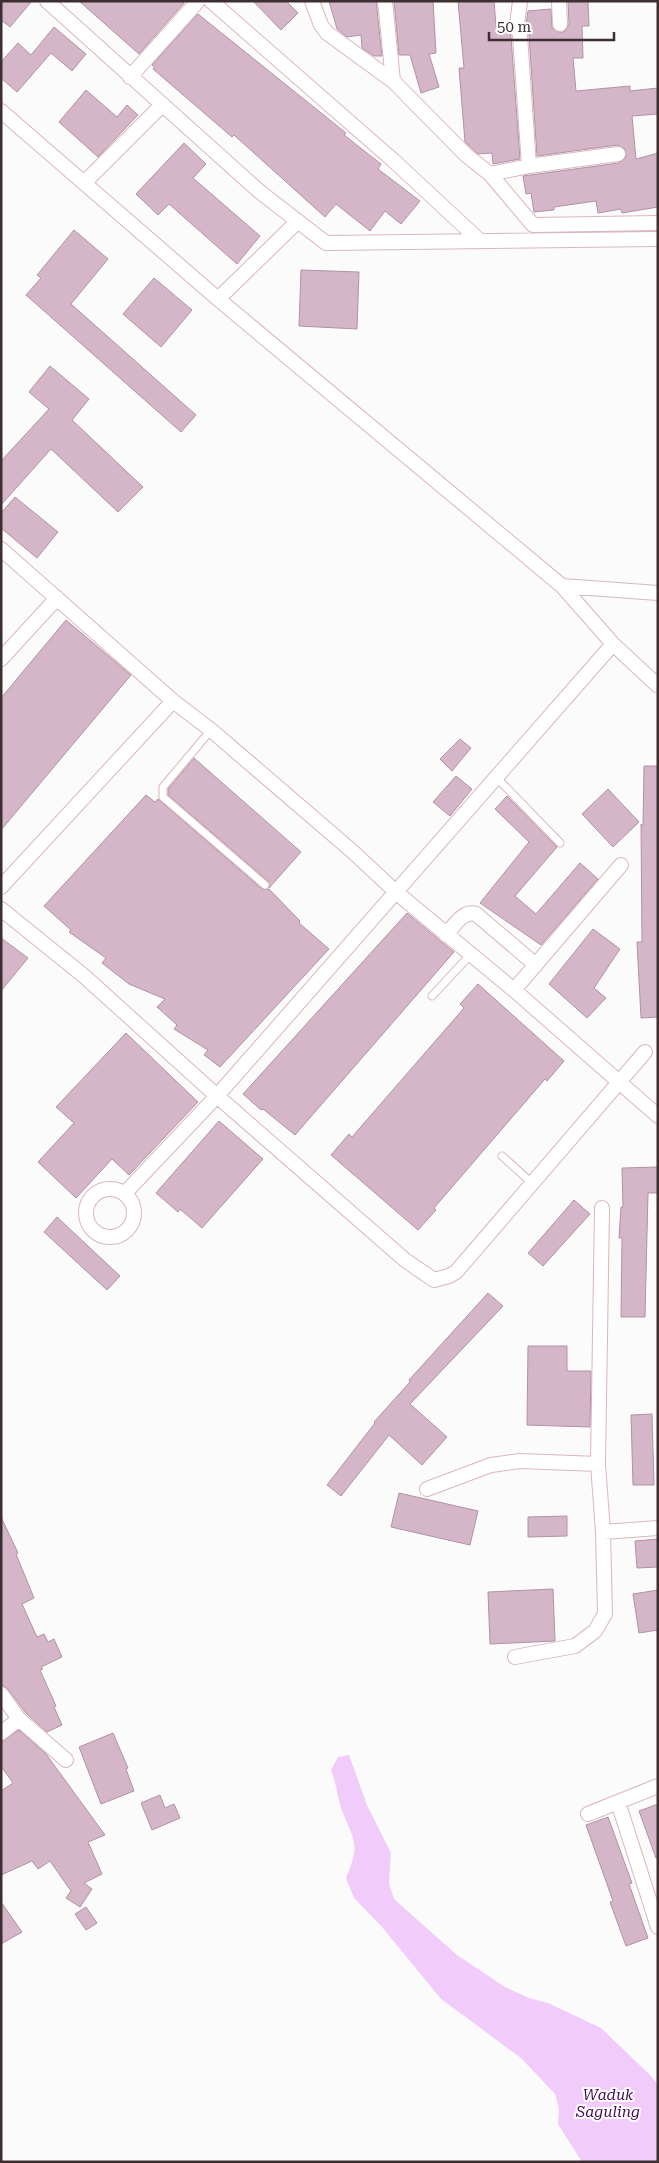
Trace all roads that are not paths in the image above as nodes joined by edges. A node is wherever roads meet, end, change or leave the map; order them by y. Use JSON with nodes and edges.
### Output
{"nodes":[{"id":1,"x":47,"y":1,"type":"edge"},
{"id":2,"x":198,"y":1,"type":"edge"},
{"id":3,"x":212,"y":1,"type":"edge"},
{"id":4,"x":312,"y":1,"type":"edge"},
{"id":5,"x":385,"y":1,"type":"edge"},
{"id":6,"x":520,"y":1,"type":"edge"},
{"id":7,"x":559,"y":1,"type":"edge"},
{"id":8,"x":560,"y":24,"type":"dead end"},
{"id":9,"x":130,"y":77,"type":"junction"},
{"id":10,"x":393,"y":81,"type":"junction"},
{"id":11,"x":162,"y":105,"type":"junction"},
{"id":12,"x":2,"y":113,"type":"edge"},
{"id":13,"x":618,"y":154,"type":"dead end"},
{"id":14,"x":529,"y":166,"type":"junction"},
{"id":15,"x":490,"y":174,"type":"junction"},
{"id":16,"x":84,"y":183,"type":"junction"},
{"id":17,"x":297,"y":222,"type":"junction"},
{"id":18,"x":658,"y":223,"type":"edge"},
{"id":19,"x":658,"y":239,"type":"edge"},
{"id":20,"x":480,"y":241,"type":"junction"},
{"id":21,"x":218,"y":299,"type":"junction"},
{"id":22,"x":1,"y":549,"type":"edge"},
{"id":23,"x":562,"y":586,"type":"junction"},
{"id":24,"x":658,"y":593,"type":"edge"},
{"id":25,"x":58,"y":598,"type":"junction"},
{"id":26,"x":613,"y":644,"type":"junction"},
{"id":27,"x":1,"y":659,"type":"edge"},
{"id":28,"x":658,"y":686,"type":"edge"},
{"id":29,"x":173,"y":701,"type":"junction"},
{"id":30,"x":211,"y":730,"type":"junction"},
{"id":31,"x":496,"y":778,"type":"junction"},
{"id":32,"x":560,"y":843,"type":"dead end"},
{"id":33,"x":621,"y":865,"type":"dead end"},
{"id":34,"x":3,"y":882,"type":"edge"},
{"id":35,"x":265,"y":885,"type":"dead end"},
{"id":36,"x":397,"y":893,"type":"junction"},
{"id":37,"x":1,"y":909,"type":"edge"},
{"id":38,"x":446,"y":935,"type":"junction"},
{"id":39,"x":471,"y":954,"type":"junction"},
{"id":40,"x":536,"y":965,"type":"junction"},
{"id":41,"x":514,"y":990,"type":"junction"},
{"id":42,"x":432,"y":996,"type":"dead end"},
{"id":43,"x":645,"y":1052,"type":"dead end"},
{"id":44,"x":620,"y":1082,"type":"junction"},
{"id":45,"x":217,"y":1096,"type":"junction"},
{"id":46,"x":658,"y":1116,"type":"edge"},
{"id":47,"x":502,"y":1156,"type":"dead end"},
{"id":48,"x":533,"y":1184,"type":"junction"},
{"id":49,"x":125,"y":1193,"type":"dead end"},
{"id":50,"x":602,"y":1208,"type":"dead end"},
{"id":51,"x":598,"y":1464,"type":"junction"},
{"id":52,"x":427,"y":1489,"type":"dead end"},
{"id":53,"x":658,"y":1528,"type":"edge"},
{"id":54,"x":603,"y":1532,"type":"junction"},
{"id":55,"x":516,"y":1657,"type":"dead end"},
{"id":56,"x":1,"y":1694,"type":"edge"},
{"id":57,"x":19,"y":1719,"type":"junction"},
{"id":58,"x":1,"y":1733,"type":"edge"},
{"id":59,"x":66,"y":1760,"type":"dead end"},
{"id":60,"x":658,"y":1786,"type":"edge"},
{"id":61,"x":618,"y":1802,"type":"junction"},
{"id":62,"x":588,"y":1814,"type":"dead end"},
{"id":63,"x":658,"y":1927,"type":"edge"}],
"edges":[{"from":1,"to":9,"type":"street"},
{"from":2,"to":9,"type":"street"},
{"from":3,"to":20,"type":"street"},
{"from":4,"to":10,"type":"street"},
{"from":5,"to":10,"type":"street"},
{"from":6,"to":14,"type":"street"},
{"from":7,"to":8,"type":"street"},
{"from":9,"to":11,"type":"street"},
{"from":10,"to":15,"type":"street"},
{"from":11,"to":16,"type":"street"},
{"from":11,"to":17,"type":"street"},
{"from":12,"to":16,"type":"street"},
{"from":13,"to":14,"type":"street"},
{"from":14,"to":15,"type":"street"},
{"from":15,"to":18,"type":"street"},
{"from":16,"to":21,"type":"street"},
{"from":17,"to":20,"type":"street"},
{"from":17,"to":21,"type":"street"},
{"from":19,"to":20,"type":"street"},
{"from":21,"to":23,"type":"street"},
{"from":22,"to":25,"type":"street"},
{"from":23,"to":24,"type":"street"},
{"from":23,"to":26,"type":"street"},
{"from":25,"to":27,"type":"street"},
{"from":25,"to":29,"type":"street"},
{"from":26,"to":28,"type":"street"},
{"from":26,"to":31,"type":"street"},
{"from":29,"to":30,"type":"street"},
{"from":29,"to":34,"type":"street"},
{"from":30,"to":35,"type":"lane"},
{"from":30,"to":36,"type":"street"},
{"from":31,"to":32,"type":"lane"},
{"from":31,"to":36,"type":"street"},
{"from":33,"to":40,"type":"street"},
{"from":36,"to":38,"type":"street"},
{"from":36,"to":45,"type":"street"},
{"from":37,"to":45,"type":"street"},
{"from":38,"to":39,"type":"street"},
{"from":38,"to":40,"type":"street"},
{"from":39,"to":41,"type":"street"},
{"from":39,"to":42,"type":"lane"},
{"from":40,"to":41,"type":"street"},
{"from":41,"to":44,"type":"street"},
{"from":43,"to":44,"type":"street"},
{"from":44,"to":46,"type":"street"},
{"from":44,"to":48,"type":"street"},
{"from":45,"to":48,"type":"street"},
{"from":45,"to":49,"type":"street"},
{"from":47,"to":48,"type":"lane"},
{"from":50,"to":51,"type":"street"},
{"from":51,"to":52,"type":"street"},
{"from":51,"to":54,"type":"street"},
{"from":53,"to":54,"type":"street"},
{"from":54,"to":55,"type":"street"},
{"from":56,"to":57,"type":"street"},
{"from":57,"to":58,"type":"street"},
{"from":57,"to":59,"type":"street"},
{"from":60,"to":61,"type":"street"},
{"from":61,"to":62,"type":"street"},
{"from":61,"to":63,"type":"street"}]}
